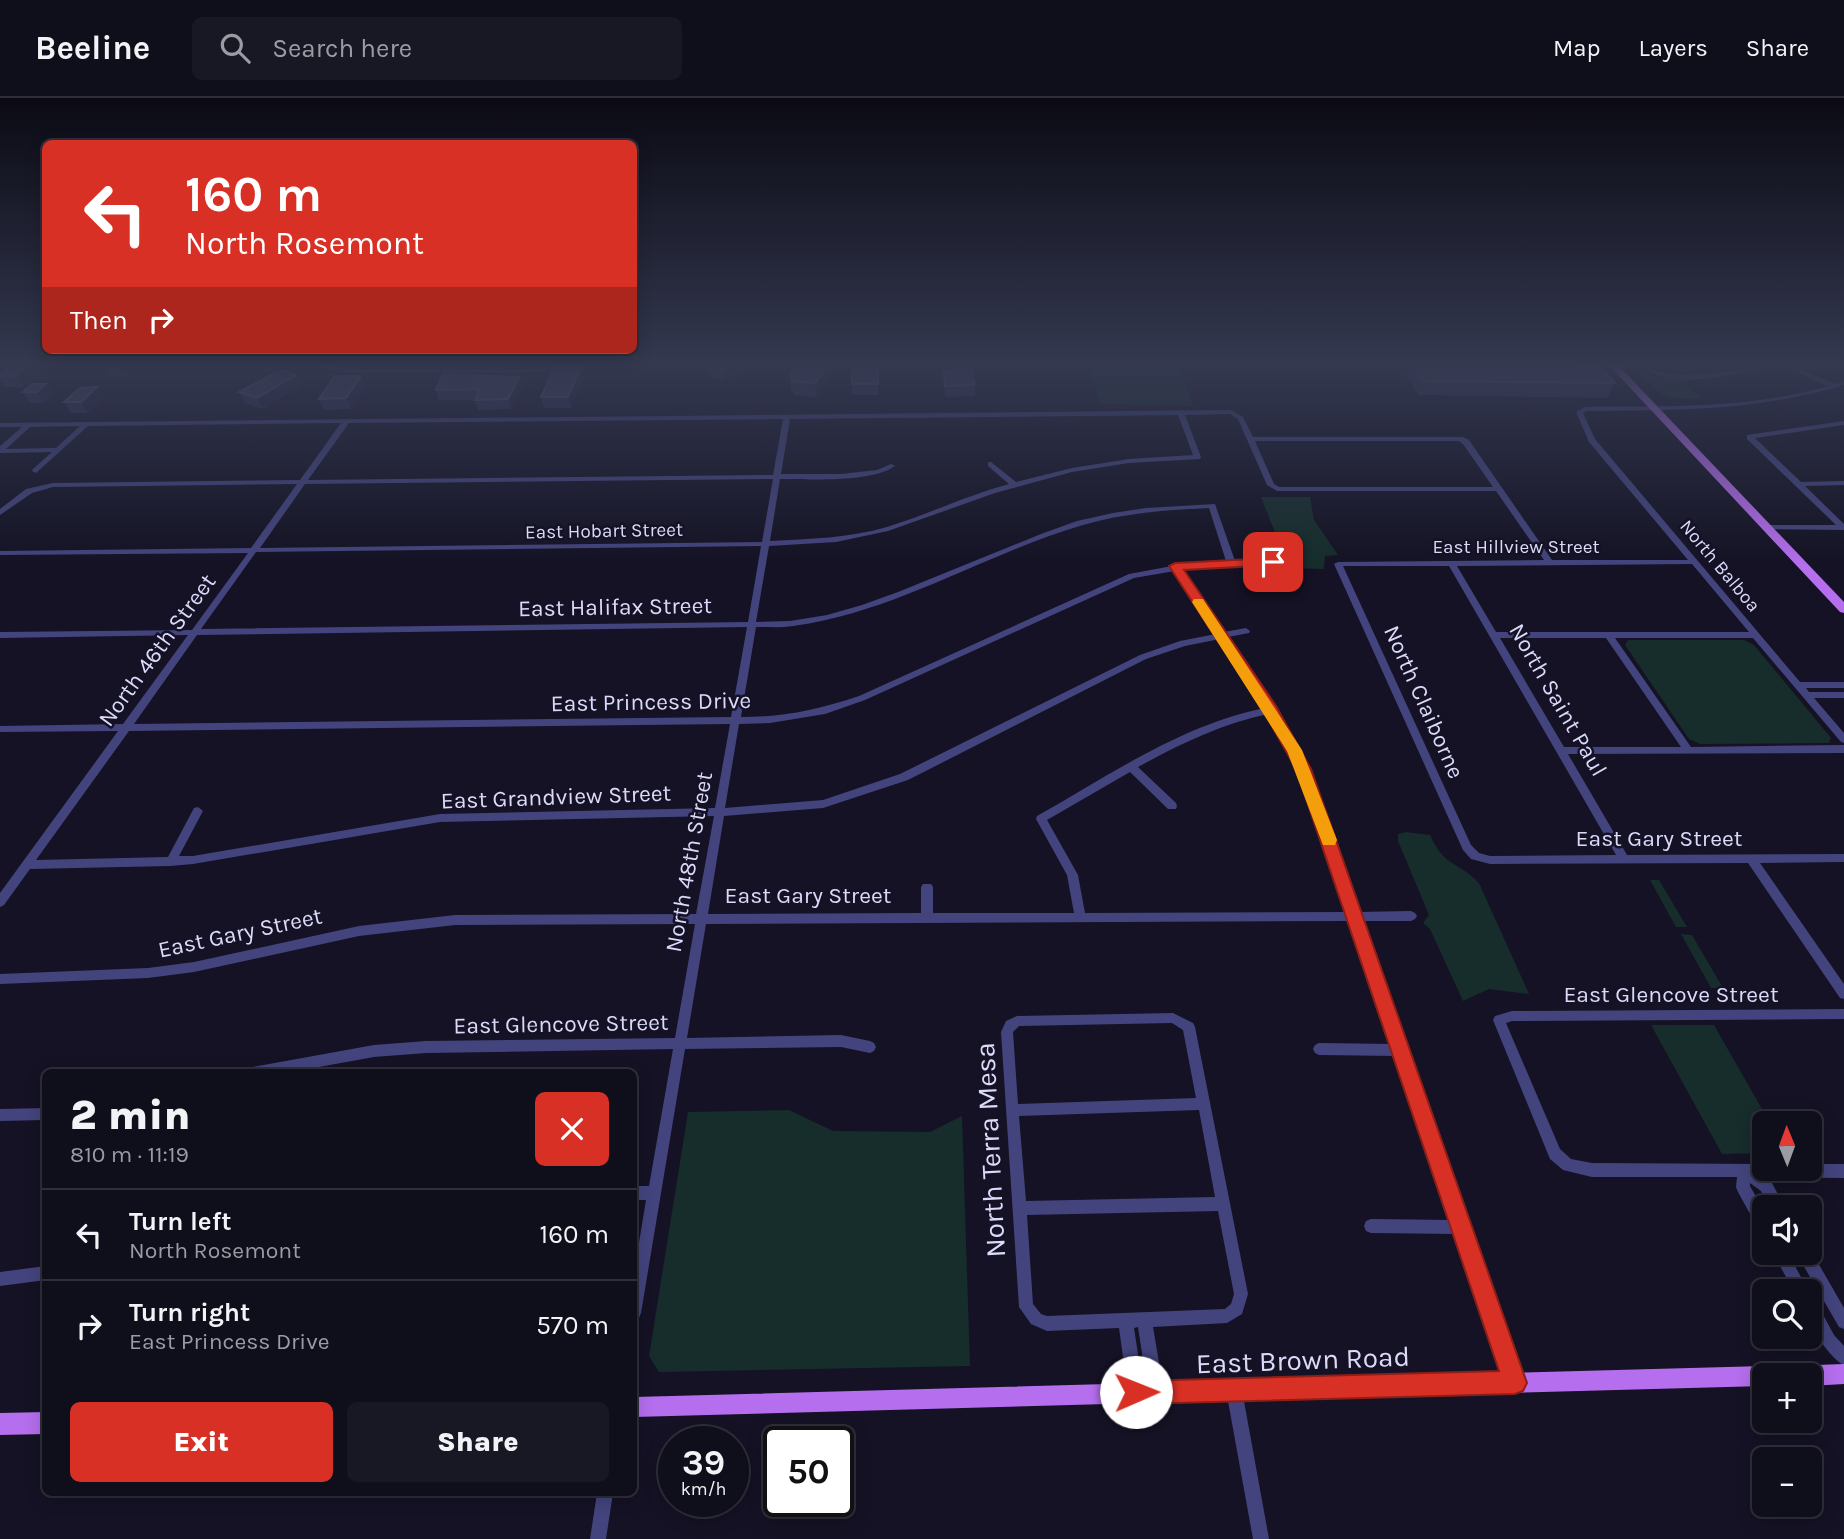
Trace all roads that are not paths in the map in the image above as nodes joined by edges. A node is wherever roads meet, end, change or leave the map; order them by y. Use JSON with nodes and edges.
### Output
{"nodes":[{"id":1,"x":22,"y":430,"type":"edge"},
{"id":2,"x":79,"y":430,"type":"edge"},
{"id":3,"x":340,"y":430,"type":"edge"},
{"id":4,"x":785,"y":430,"type":"edge"},
{"id":5,"x":1187,"y":430,"type":"edge"},
{"id":6,"x":1247,"y":430,"type":"edge"},
{"id":7,"x":1587,"y":430,"type":"edge"},
{"id":8,"x":1674,"y":430,"type":"edge"},
{"id":9,"x":1795,"y":430,"type":"edge"},
{"id":10,"x":1251,"y":439,"type":"junction"},
{"id":11,"x":57,"y":450,"type":"junction"},
{"id":12,"x":0,"y":451,"type":"edge"},
{"id":13,"x":991,"y":464,"type":"dead end"},
{"id":14,"x":891,"y":466,"type":"dead end"},
{"id":15,"x":36,"y":471,"type":"dead end"},
{"id":16,"x":778,"y":476,"type":"junction"},
{"id":17,"x":304,"y":481,"type":"junction"},
{"id":18,"x":1844,"y":483,"type":"edge"},
{"id":19,"x":1800,"y":484,"type":"junction"},
{"id":20,"x":1015,"y":485,"type":"junction"},
{"id":21,"x":1499,"y":489,"type":"junction"},
{"id":22,"x":0,"y":513,"type":"edge"},
{"id":23,"x":1766,"y":527,"type":"junction"},
{"id":24,"x":1844,"y":527,"type":"edge"},
{"id":25,"x":767,"y":544,"type":"junction"},
{"id":26,"x":253,"y":551,"type":"junction"},
{"id":27,"x":0,"y":553,"type":"edge"},
{"id":28,"x":1231,"y":562,"type":"junction"},
{"id":29,"x":1273,"y":562,"type":"dead end"},
{"id":30,"x":1693,"y":562,"type":"junction"},
{"id":31,"x":1550,"y":563,"type":"junction"},
{"id":32,"x":1338,"y":564,"type":"joint"},
{"id":33,"x":1452,"y":564,"type":"junction"},
{"id":34,"x":1175,"y":566,"type":"junction"},
{"id":35,"x":1844,"y":609,"type":"edge"},
{"id":36,"x":753,"y":624,"type":"junction"},
{"id":37,"x":1246,"y":631,"type":"dead end"},
{"id":38,"x":193,"y":633,"type":"junction"},
{"id":39,"x":1608,"y":634,"type":"junction"},
{"id":40,"x":0,"y":635,"type":"edge"},
{"id":41,"x":1221,"y":635,"type":"junction"},
{"id":42,"x":1494,"y":635,"type":"junction"},
{"id":43,"x":1754,"y":635,"type":"junction"},
{"id":44,"x":1797,"y":685,"type":"junction"},
{"id":45,"x":1844,"y":685,"type":"edge"},
{"id":46,"x":1805,"y":695,"type":"junction"},
{"id":47,"x":1844,"y":695,"type":"edge"},
{"id":48,"x":1271,"y":710,"type":"junction"},
{"id":49,"x":736,"y":720,"type":"junction"},
{"id":50,"x":0,"y":729,"type":"edge"},
{"id":51,"x":124,"y":729,"type":"junction"},
{"id":52,"x":1844,"y":740,"type":"edge"},
{"id":53,"x":1844,"y":749,"type":"edge"},
{"id":54,"x":1688,"y":750,"type":"junction"},
{"id":55,"x":1561,"y":751,"type":"junction"},
{"id":56,"x":1133,"y":768,"type":"junction"},
{"id":57,"x":1172,"y":806,"type":"dead end"},
{"id":58,"x":198,"y":811,"type":"dead end"},
{"id":59,"x":720,"y":811,"type":"junction"},
{"id":60,"x":1475,"y":856,"type":"joint"},
{"id":61,"x":1844,"y":858,"type":"edge"},
{"id":62,"x":1625,"y":859,"type":"junction"},
{"id":63,"x":1751,"y":859,"type":"junction"},
{"id":64,"x":170,"y":862,"type":"junction"},
{"id":65,"x":27,"y":865,"type":"junction"},
{"id":66,"x":927,"y":887,"type":"dead end"},
{"id":67,"x":0,"y":902,"type":"edge"},
{"id":68,"x":927,"y":916,"type":"junction"},
{"id":69,"x":1411,"y":916,"type":"dead end"},
{"id":70,"x":703,"y":917,"type":"junction"},
{"id":71,"x":1080,"y":917,"type":"junction"},
{"id":72,"x":1356,"y":917,"type":"junction"},
{"id":73,"x":0,"y":979,"type":"edge"},
{"id":74,"x":1844,"y":994,"type":"edge"},
{"id":75,"x":1844,"y":1014,"type":"edge"},
{"id":76,"x":681,"y":1044,"type":"junction"},
{"id":77,"x":870,"y":1047,"type":"dead end"},
{"id":78,"x":1319,"y":1049,"type":"dead end"},
{"id":79,"x":1402,"y":1050,"type":"junction"},
{"id":80,"x":275,"y":1069,"type":"edge"},
{"id":81,"x":1205,"y":1104,"type":"junction"},
{"id":82,"x":1013,"y":1110,"type":"junction"},
{"id":83,"x":42,"y":1114,"type":"edge"},
{"id":84,"x":0,"y":1115,"type":"edge"},
{"id":85,"x":1745,"y":1171,"type":"junction"},
{"id":86,"x":1844,"y":1171,"type":"edge"},
{"id":87,"x":637,"y":1193,"type":"edge"},
{"id":88,"x":654,"y":1193,"type":"junction"},
{"id":89,"x":1771,"y":1195,"type":"edge"},
{"id":90,"x":1752,"y":1203,"type":"edge"},
{"id":91,"x":1224,"y":1204,"type":"junction"},
{"id":92,"x":1019,"y":1208,"type":"junction"},
{"id":93,"x":1371,"y":1226,"type":"dead end"},
{"id":94,"x":1461,"y":1227,"type":"junction"},
{"id":95,"x":1811,"y":1265,"type":"edge"},
{"id":96,"x":42,"y":1274,"type":"edge"},
{"id":97,"x":0,"y":1279,"type":"edge"},
{"id":98,"x":637,"y":1295,"type":"edge"},
{"id":99,"x":1145,"y":1321,"type":"junction"},
{"id":100,"x":1126,"y":1322,"type":"junction"},
{"id":101,"x":1844,"y":1322,"type":"edge"},
{"id":102,"x":1822,"y":1327,"type":"edge"},
{"id":103,"x":1844,"y":1357,"type":"edge"},
{"id":104,"x":1844,"y":1374,"type":"edge"},
{"id":105,"x":1822,"y":1375,"type":"edge"},
{"id":106,"x":1752,"y":1376,"type":"edge"},
{"id":107,"x":1515,"y":1383,"type":"junction"},
{"id":108,"x":1234,"y":1390,"type":"junction"},
{"id":109,"x":1146,"y":1392,"type":"junction"},
{"id":110,"x":637,"y":1406,"type":"edge"},
{"id":111,"x":42,"y":1423,"type":"edge"},
{"id":112,"x":0,"y":1424,"type":"edge"},
{"id":113,"x":605,"y":1496,"type":"edge"},
{"id":114,"x":598,"y":1539,"type":"edge"},
{"id":115,"x":1261,"y":1539,"type":"edge"}],
"edges":[{"from":1,"to":12,"type":"street"},
{"from":2,"to":11,"type":"street"},
{"from":3,"to":17,"type":"street","name":"North 46th Street"},
{"from":4,"to":16,"type":"street","name":"North 48th Street"},
{"from":5,"to":20,"type":"street","name":"East Hobart Street"},
{"from":6,"to":10,"type":"street"},
{"from":7,"to":30,"type":"street","name":"North Balboa"},
{"from":8,"to":23,"type":"main road"},
{"from":9,"to":19,"type":"street"},
{"from":10,"to":21,"type":"street"},
{"from":10,"to":21,"type":"street"},
{"from":11,"to":12,"type":"street"},
{"from":11,"to":15,"type":"street"},
{"from":13,"to":20,"type":"street"},
{"from":14,"to":16,"type":"street"},
{"from":16,"to":17,"type":"street"},
{"from":16,"to":25,"type":"street","name":"North 48th Street"},
{"from":17,"to":22,"type":"street"},
{"from":17,"to":26,"type":"street","name":"North 46th Street"},
{"from":18,"to":19,"type":"street"},
{"from":19,"to":24,"type":"street"},
{"from":20,"to":25,"type":"street","name":"East Hobart Street"},
{"from":21,"to":31,"type":"street"},
{"from":23,"to":24,"type":"street"},
{"from":23,"to":35,"type":"main road"},
{"from":25,"to":26,"type":"street","name":"East Hobart Street"},
{"from":25,"to":36,"type":"street","name":"North 48th Street"},
{"from":26,"to":27,"type":"street","name":"East Hobart Street"},
{"from":26,"to":38,"type":"street","name":"North 46th Street"},
{"from":28,"to":29,"type":"street","name":"East Princess Drive"},
{"from":28,"to":34,"type":"street","name":"East Princess Drive"},
{"from":28,"to":36,"type":"street","name":"East Halifax Street"},
{"from":30,"to":31,"type":"street","name":"East Hillview Street"},
{"from":30,"to":43,"type":"street","name":"North Balboa"},
{"from":31,"to":33,"type":"street","name":"East Hillview Street"},
{"from":32,"to":33,"type":"street","name":"East Hillview Street"},
{"from":32,"to":60,"type":"street","name":"North Claiborne"},
{"from":33,"to":42,"type":"street","name":"North Saint Paul"},
{"from":34,"to":41,"type":"street"},
{"from":34,"to":49,"type":"street","name":"East Princess Drive"},
{"from":36,"to":38,"type":"street","name":"East Halifax Street"},
{"from":36,"to":49,"type":"street","name":"North 48th Street"},
{"from":37,"to":41,"type":"street","name":"East Grandview Street"},
{"from":38,"to":40,"type":"street","name":"East Halifax Street"},
{"from":38,"to":51,"type":"street","name":"North 46th Street"},
{"from":39,"to":42,"type":"street"},
{"from":39,"to":43,"type":"street"},
{"from":39,"to":54,"type":"street"},
{"from":41,"to":48,"type":"street"},
{"from":41,"to":59,"type":"street","name":"East Grandview Street"},
{"from":42,"to":55,"type":"street","name":"North Saint Paul"},
{"from":43,"to":44,"type":"street","name":"North Balboa"},
{"from":44,"to":45,"type":"street"},
{"from":44,"to":46,"type":"street","name":"North Balboa"},
{"from":46,"to":47,"type":"street"},
{"from":46,"to":52,"type":"street","name":"North Balboa"},
{"from":48,"to":56,"type":"street"},
{"from":48,"to":72,"type":"street"},
{"from":49,"to":51,"type":"street","name":"East Princess Drive"},
{"from":49,"to":59,"type":"street","name":"North 48th Street"},
{"from":50,"to":51,"type":"street","name":"East Princess Drive"},
{"from":51,"to":65,"type":"street","name":"North 46th Street"},
{"from":53,"to":54,"type":"street"},
{"from":54,"to":55,"type":"street"},
{"from":55,"to":62,"type":"street","name":"North Saint Paul"},
{"from":56,"to":57,"type":"street"},
{"from":56,"to":71,"type":"street"},
{"from":58,"to":64,"type":"street"},
{"from":59,"to":64,"type":"street","name":"East Grandview Street"},
{"from":59,"to":70,"type":"street","name":"North 48th Street"},
{"from":60,"to":62,"type":"street","name":"East Gary Street"},
{"from":61,"to":63,"type":"street","name":"East Gary Street"},
{"from":62,"to":63,"type":"street","name":"East Gary Street"},
{"from":63,"to":74,"type":"street"},
{"from":64,"to":65,"type":"street","name":"East Grandview Street"},
{"from":65,"to":67,"type":"street","name":"North 46th Street"},
{"from":66,"to":68,"type":"street"},
{"from":68,"to":70,"type":"street","name":"East Gary Street"},
{"from":68,"to":71,"type":"street","name":"East Gary Street"},
{"from":69,"to":72,"type":"street","name":"East Gary Street"},
{"from":70,"to":73,"type":"street","name":"East Gary Street"},
{"from":70,"to":76,"type":"street","name":"North 48th Street"},
{"from":71,"to":72,"type":"street","name":"East Gary Street"},
{"from":72,"to":79,"type":"street"},
{"from":75,"to":85,"type":"street","name":"East Glencove Street"},
{"from":76,"to":77,"type":"street","name":"East Glencove Street"},
{"from":76,"to":80,"type":"street","name":"East Glencove Street"},
{"from":76,"to":88,"type":"street","name":"North 48th Street"},
{"from":78,"to":79,"type":"street"},
{"from":79,"to":94,"type":"street"},
{"from":81,"to":82,"type":"street"},
{"from":81,"to":82,"type":"street","name":"North Terra Mesa"},
{"from":81,"to":91,"type":"street","name":"North Terra Mesa"},
{"from":82,"to":92,"type":"street","name":"North Terra Mesa"},
{"from":83,"to":84,"type":"street"},
{"from":85,"to":86,"type":"street"},
{"from":85,"to":89,"type":"street"},
{"from":85,"to":90,"type":"street"},
{"from":87,"to":88,"type":"street"},
{"from":88,"to":98,"type":"street","name":"North 48th Street"},
{"from":91,"to":92,"type":"street"},
{"from":91,"to":99,"type":"street","name":"North Terra Mesa"},
{"from":92,"to":100,"type":"street","name":"North Terra Mesa"},
{"from":93,"to":94,"type":"street"},
{"from":94,"to":107,"type":"street"},
{"from":95,"to":101,"type":"street"},
{"from":96,"to":97,"type":"street"},
{"from":99,"to":100,"type":"street"},
{"from":99,"to":109,"type":"street"},
{"from":100,"to":109,"type":"street"},
{"from":102,"to":103,"type":"street"},
{"from":104,"to":105,"type":"main road"},
{"from":106,"to":107,"type":"main road","name":"East Brown Road"},
{"from":107,"to":108,"type":"main road","name":"East Brown Road"},
{"from":108,"to":109,"type":"main road","name":"East Brown Road"},
{"from":108,"to":115,"type":"street"},
{"from":109,"to":110,"type":"main road","name":"East Brown Road"},
{"from":111,"to":112,"type":"main road"},
{"from":113,"to":114,"type":"street"}]}
